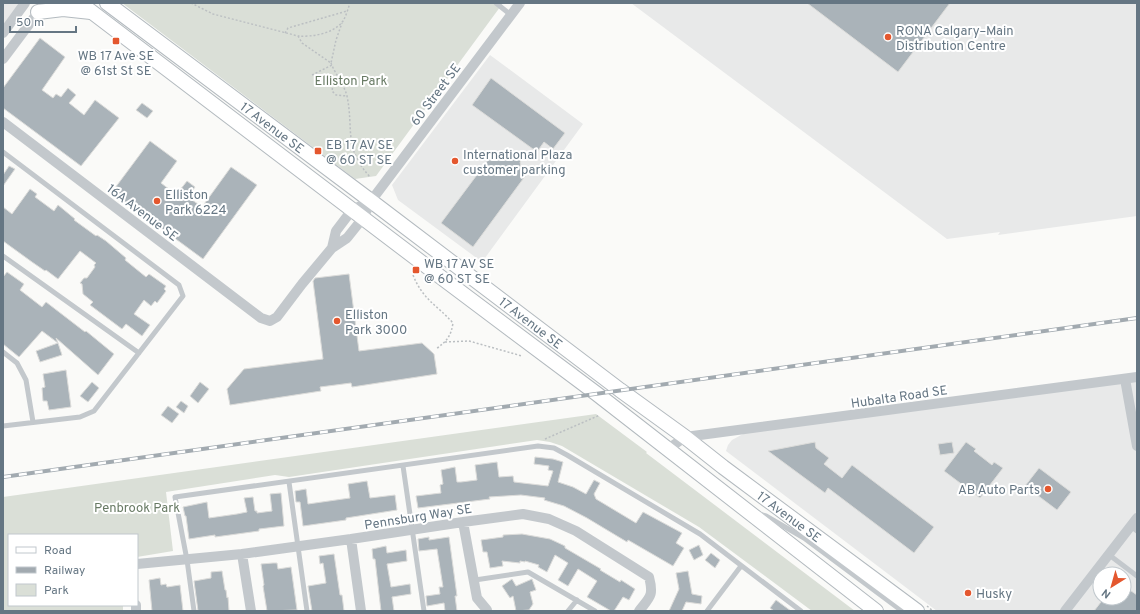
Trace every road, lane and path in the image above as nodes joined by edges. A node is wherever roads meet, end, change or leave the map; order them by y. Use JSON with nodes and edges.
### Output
{"nodes":[{"id":1,"x":25,"y":3,"type":"edge"},
{"id":2,"x":80,"y":3,"type":"edge"},
{"id":3,"x":107,"y":3,"type":"edge"},
{"id":4,"x":191,"y":3,"type":"edge"},
{"id":5,"x":350,"y":3,"type":"edge"},
{"id":6,"x":496,"y":3,"type":"edge"},
{"id":7,"x":520,"y":3,"type":"edge"},
{"id":8,"x":41,"y":8,"type":"edge"},
{"id":9,"x":347,"y":11,"type":"junction"},
{"id":10,"x":92,"y":12,"type":"junction"},
{"id":11,"x":511,"y":15,"type":"junction"},
{"id":12,"x":342,"y":22,"type":"junction"},
{"id":13,"x":285,"y":32,"type":"junction"},
{"id":14,"x":3,"y":33,"type":"edge"},
{"id":15,"x":298,"y":36,"type":"junction"},
{"id":16,"x":3,"y":60,"type":"edge"},
{"id":17,"x":331,"y":64,"type":"junction"},
{"id":18,"x":312,"y":75,"type":"dead end"},
{"id":19,"x":337,"y":77,"type":"junction"},
{"id":20,"x":346,"y":96,"type":"junction"},
{"id":21,"x":3,"y":122,"type":"edge"},
{"id":22,"x":3,"y":152,"type":"edge"},
{"id":23,"x":370,"y":177,"type":"dead end"},
{"id":24,"x":371,"y":201,"type":"junction"},
{"id":25,"x":357,"y":214,"type":"junction"},
{"id":26,"x":3,"y":256,"type":"edge"},
{"id":27,"x":414,"y":274,"type":"dead end"},
{"id":28,"x":270,"y":321,"type":"joint"},
{"id":29,"x":445,"y":342,"type":"junction"},
{"id":30,"x":436,"y":349,"type":"dead end"},
{"id":31,"x":3,"y":352,"type":"edge"},
{"id":32,"x":139,"y":353,"type":"junction"},
{"id":33,"x":522,"y":356,"type":"dead end"},
{"id":34,"x":1137,"y":377,"type":"edge"},
{"id":35,"x":1125,"y":379,"type":"junction"},
{"id":36,"x":600,"y":415,"type":"dead end"},
{"id":37,"x":33,"y":422,"type":"junction"},
{"id":38,"x":3,"y":426,"type":"edge"},
{"id":39,"x":685,"y":437,"type":"junction"},
{"id":40,"x":538,"y":446,"type":"junction"},
{"id":41,"x":1137,"y":446,"type":"edge"},
{"id":42,"x":668,"y":449,"type":"junction"},
{"id":43,"x":403,"y":466,"type":"junction"},
{"id":44,"x":289,"y":482,"type":"junction"},
{"id":45,"x":773,"y":504,"type":"junction"},
{"id":46,"x":748,"y":510,"type":"junction"},
{"id":47,"x":1137,"y":518,"type":"edge"},
{"id":48,"x":464,"y":522,"type":"junction"},
{"id":49,"x":1134,"y":529,"type":"edge"},
{"id":50,"x":412,"y":530,"type":"junction"},
{"id":51,"x":804,"y":538,"type":"junction"},
{"id":52,"x":351,"y":540,"type":"junction"},
{"id":53,"x":298,"y":546,"type":"junction"},
{"id":54,"x":242,"y":554,"type":"junction"},
{"id":55,"x":1108,"y":554,"type":"junction"},
{"id":56,"x":187,"y":560,"type":"junction"},
{"id":57,"x":138,"y":564,"type":"edge"},
{"id":58,"x":741,"y":566,"type":"junction"},
{"id":59,"x":1137,"y":576,"type":"edge"},
{"id":60,"x":475,"y":580,"type":"junction"},
{"id":61,"x":576,"y":600,"type":"junction"},
{"id":62,"x":486,"y":610,"type":"dead end"},
{"id":63,"x":194,"y":611,"type":"edge"},
{"id":64,"x":251,"y":611,"type":"edge"},
{"id":65,"x":307,"y":611,"type":"edge"},
{"id":66,"x":361,"y":611,"type":"edge"},
{"id":67,"x":424,"y":611,"type":"edge"},
{"id":68,"x":568,"y":611,"type":"edge"},
{"id":69,"x":595,"y":611,"type":"edge"},
{"id":70,"x":639,"y":611,"type":"edge"},
{"id":71,"x":707,"y":611,"type":"edge"},
{"id":72,"x":801,"y":611,"type":"edge"},
{"id":73,"x":876,"y":611,"type":"edge"},
{"id":74,"x":902,"y":611,"type":"edge"},
{"id":75,"x":917,"y":611,"type":"edge"},
{"id":76,"x":1065,"y":611,"type":"edge"}],
"edges":[{"from":1,"to":14,"type":"street"},
{"from":2,"to":10,"type":"main road","name":"17 Avenue SE"},
{"from":3,"to":24,"type":"main road","name":"17 Avenue SE"},
{"from":4,"to":13,"type":"path"},
{"from":5,"to":9,"type":"path"},
{"from":6,"to":11,"type":"lane"},
{"from":7,"to":11,"type":"street","name":"60 Street SE"},
{"from":8,"to":10,"type":"main road"},
{"from":8,"to":16,"type":"street"},
{"from":9,"to":12,"type":"path"},
{"from":9,"to":13,"type":"path"},
{"from":10,"to":25,"type":"main road","name":"17 Avenue SE"},
{"from":11,"to":24,"type":"street","name":"60 Street SE"},
{"from":12,"to":15,"type":"path"},
{"from":12,"to":17,"type":"path"},
{"from":13,"to":15,"type":"path"},
{"from":15,"to":17,"type":"path"},
{"from":17,"to":18,"type":"path"},
{"from":17,"to":19,"type":"path"},
{"from":19,"to":20,"type":"path"},
{"from":19,"to":20,"type":"path"},
{"from":20,"to":23,"type":"path"},
{"from":21,"to":28,"type":"street","name":"16A Avenue SE"},
{"from":22,"to":32,"type":"lane"},
{"from":24,"to":25,"type":"street","name":"60 Street SE"},
{"from":24,"to":39,"type":"main road","name":"17 Avenue SE"},
{"from":25,"to":28,"type":"street","name":"60 Street SE"},
{"from":25,"to":42,"type":"main road","name":"17 Avenue SE"},
{"from":26,"to":32,"type":"lane"},
{"from":27,"to":29,"type":"path"},
{"from":29,"to":30,"type":"path"},
{"from":29,"to":33,"type":"path"},
{"from":31,"to":37,"type":"lane"},
{"from":32,"to":37,"type":"lane"},
{"from":34,"to":35,"type":"street","name":"Hubalta Road SE"},
{"from":35,"to":39,"type":"street","name":"Hubalta Road SE"},
{"from":35,"to":41,"type":"street"},
{"from":36,"to":40,"type":"path"},
{"from":37,"to":38,"type":"lane"},
{"from":39,"to":42,"type":"street","name":"Hubalta Road SE"},
{"from":39,"to":45,"type":"main road","name":"17 Avenue SE"},
{"from":40,"to":43,"type":"lane"},
{"from":40,"to":58,"type":"lane"},
{"from":42,"to":46,"type":"main road","name":"17 Avenue SE"},
{"from":43,"to":44,"type":"lane"},
{"from":43,"to":50,"type":"lane"},
{"from":44,"to":53,"type":"lane"},
{"from":44,"to":56,"type":"lane"},
{"from":45,"to":51,"type":"lane"},
{"from":45,"to":75,"type":"main road","name":"17 Avenue SE"},
{"from":46,"to":51,"type":"lane"},
{"from":46,"to":73,"type":"main road","name":"17 Avenue SE"},
{"from":47,"to":49,"type":"street"},
{"from":48,"to":50,"type":"street","name":"Pennsburg Way SE"},
{"from":48,"to":60,"type":"street"},
{"from":48,"to":70,"type":"street","name":"Pennsburg Way SE"},
{"from":49,"to":55,"type":"street"},
{"from":50,"to":52,"type":"street","name":"Pennsburg Way SE"},
{"from":50,"to":67,"type":"lane"},
{"from":51,"to":74,"type":"lane"},
{"from":52,"to":53,"type":"street","name":"Pennsburg Way SE"},
{"from":52,"to":66,"type":"street"},
{"from":53,"to":54,"type":"street","name":"Pennsburg Way SE"},
{"from":53,"to":65,"type":"lane"},
{"from":54,"to":56,"type":"street","name":"Pennsburg Way SE"},
{"from":54,"to":64,"type":"street"},
{"from":55,"to":59,"type":"lane"},
{"from":55,"to":76,"type":"street"},
{"from":56,"to":57,"type":"street","name":"Pennsburg Way SE"},
{"from":56,"to":63,"type":"lane"},
{"from":58,"to":71,"type":"lane"},
{"from":58,"to":72,"type":"lane"},
{"from":60,"to":61,"type":"lane"},
{"from":60,"to":62,"type":"street"},
{"from":61,"to":68,"type":"lane"},
{"from":61,"to":69,"type":"lane"}]}
